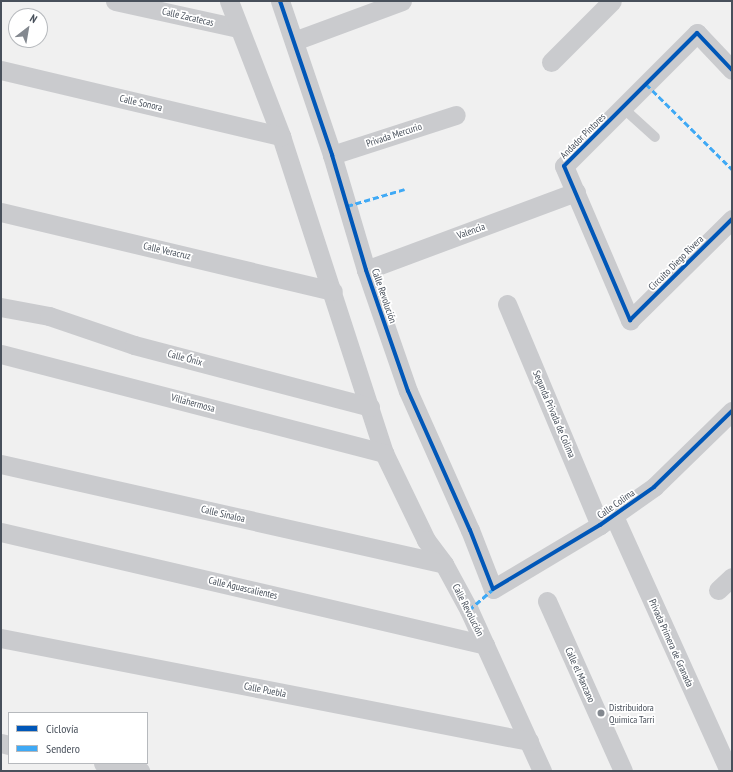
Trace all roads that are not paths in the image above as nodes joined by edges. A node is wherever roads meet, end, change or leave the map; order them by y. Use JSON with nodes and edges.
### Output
{"nodes":[{"id":1,"x":115,"y":1,"type":"edge"},
{"id":2,"x":229,"y":1,"type":"edge"},
{"id":3,"x":280,"y":1,"type":"edge"},
{"id":4,"x":402,"y":1,"type":"edge"},
{"id":5,"x":612,"y":1,"type":"edge"},
{"id":6,"x":238,"y":28,"type":"junction"},
{"id":7,"x":294,"y":40,"type":"junction"},
{"id":8,"x":551,"y":62,"type":"dead end"},
{"id":9,"x":1,"y":70,"type":"edge"},
{"id":10,"x":732,"y":70,"type":"edge"},
{"id":11,"x":623,"y":108,"type":"junction"},
{"id":12,"x":456,"y":115,"type":"dead end"},
{"id":13,"x":281,"y":136,"type":"junction"},
{"id":14,"x":656,"y":137,"type":"dead end"},
{"id":15,"x":332,"y":154,"type":"junction"},
{"id":16,"x":576,"y":192,"type":"junction"},
{"id":17,"x":1,"y":212,"type":"edge"},
{"id":18,"x":732,"y":219,"type":"edge"},
{"id":19,"x":366,"y":270,"type":"junction"},
{"id":20,"x":333,"y":291,"type":"junction"},
{"id":21,"x":507,"y":304,"type":"dead end"},
{"id":22,"x":1,"y":307,"type":"edge"},
{"id":23,"x":630,"y":320,"type":"joint"},
{"id":24,"x":1,"y":354,"type":"edge"},
{"id":25,"x":370,"y":406,"type":"junction"},
{"id":26,"x":732,"y":411,"type":"edge"},
{"id":27,"x":384,"y":453,"type":"junction"},
{"id":28,"x":1,"y":464,"type":"edge"},
{"id":29,"x":607,"y":519,"type":"junction"},
{"id":30,"x":1,"y":532,"type":"edge"},
{"id":31,"x":444,"y":564,"type":"junction"},
{"id":32,"x":732,"y":577,"type":"edge"},
{"id":33,"x":493,"y":589,"type":"joint"},
{"id":34,"x":718,"y":590,"type":"dead end"},
{"id":35,"x":547,"y":601,"type":"dead end"},
{"id":36,"x":1,"y":638,"type":"edge"},
{"id":37,"x":485,"y":645,"type":"junction"},
{"id":38,"x":529,"y":741,"type":"junction"},
{"id":39,"x":108,"y":764,"type":"edge"},
{"id":40,"x":140,"y":771,"type":"edge"},
{"id":41,"x":542,"y":771,"type":"edge"},
{"id":42,"x":623,"y":771,"type":"edge"},
{"id":43,"x":729,"y":771,"type":"edge"}],
"edges":[{"from":1,"to":6,"type":"street","name":"Calle Zacatecas"},
{"from":2,"to":6,"type":"street","name":"Calle Revolución"},
{"from":3,"to":7,"type":"street","name":"Calle Revolución"},
{"from":4,"to":7,"type":"street"},
{"from":5,"to":8,"type":"street"},
{"from":6,"to":13,"type":"street","name":"Calle Revolución"},
{"from":7,"to":15,"type":"street","name":"Calle Revolución"},
{"from":9,"to":13,"type":"street","name":"Calle Sonora"},
{"from":10,"to":11,"type":"street","name":"Andador Pintores"},
{"from":11,"to":14,"type":"lane"},
{"from":11,"to":16,"type":"street","name":"Andador Pintores"},
{"from":12,"to":15,"type":"street","name":"Privada Mercurio"},
{"from":13,"to":20,"type":"street","name":"Calle Revolución"},
{"from":15,"to":19,"type":"street","name":"Calle Revolución"},
{"from":16,"to":19,"type":"street","name":"Valencia"},
{"from":16,"to":23,"type":"street","name":"Andador Pintores"},
{"from":17,"to":20,"type":"street","name":"Calle Veracruz"},
{"from":18,"to":23,"type":"street","name":"Circuito Diego Rivera"},
{"from":19,"to":33,"type":"street","name":"Calle Revolución"},
{"from":20,"to":25,"type":"street","name":"Calle Revolución"},
{"from":21,"to":29,"type":"street","name":"Segunda Privada de Colima"},
{"from":22,"to":25,"type":"street","name":"Calle Ónix"},
{"from":24,"to":27,"type":"street","name":"Villahermosa"},
{"from":25,"to":27,"type":"street","name":"Calle Revolución"},
{"from":26,"to":29,"type":"street","name":"Calle Colima"},
{"from":27,"to":31,"type":"street","name":"Calle Revolución"},
{"from":28,"to":31,"type":"street","name":"Calle Sinaloa"},
{"from":29,"to":33,"type":"street","name":"Calle Colima"},
{"from":29,"to":43,"type":"street","name":"Privada Primera de Granada"},
{"from":30,"to":37,"type":"street","name":"Calle Aguascalientes"},
{"from":31,"to":37,"type":"street","name":"Calle Revolución"},
{"from":32,"to":34,"type":"street"},
{"from":35,"to":42,"type":"street","name":"Calle el Manzano"},
{"from":36,"to":38,"type":"street","name":"Calle Puebla"},
{"from":37,"to":38,"type":"street","name":"Calle Revolución"},
{"from":38,"to":41,"type":"street","name":"Calle Revolución"},
{"from":39,"to":40,"type":"street"}]}
